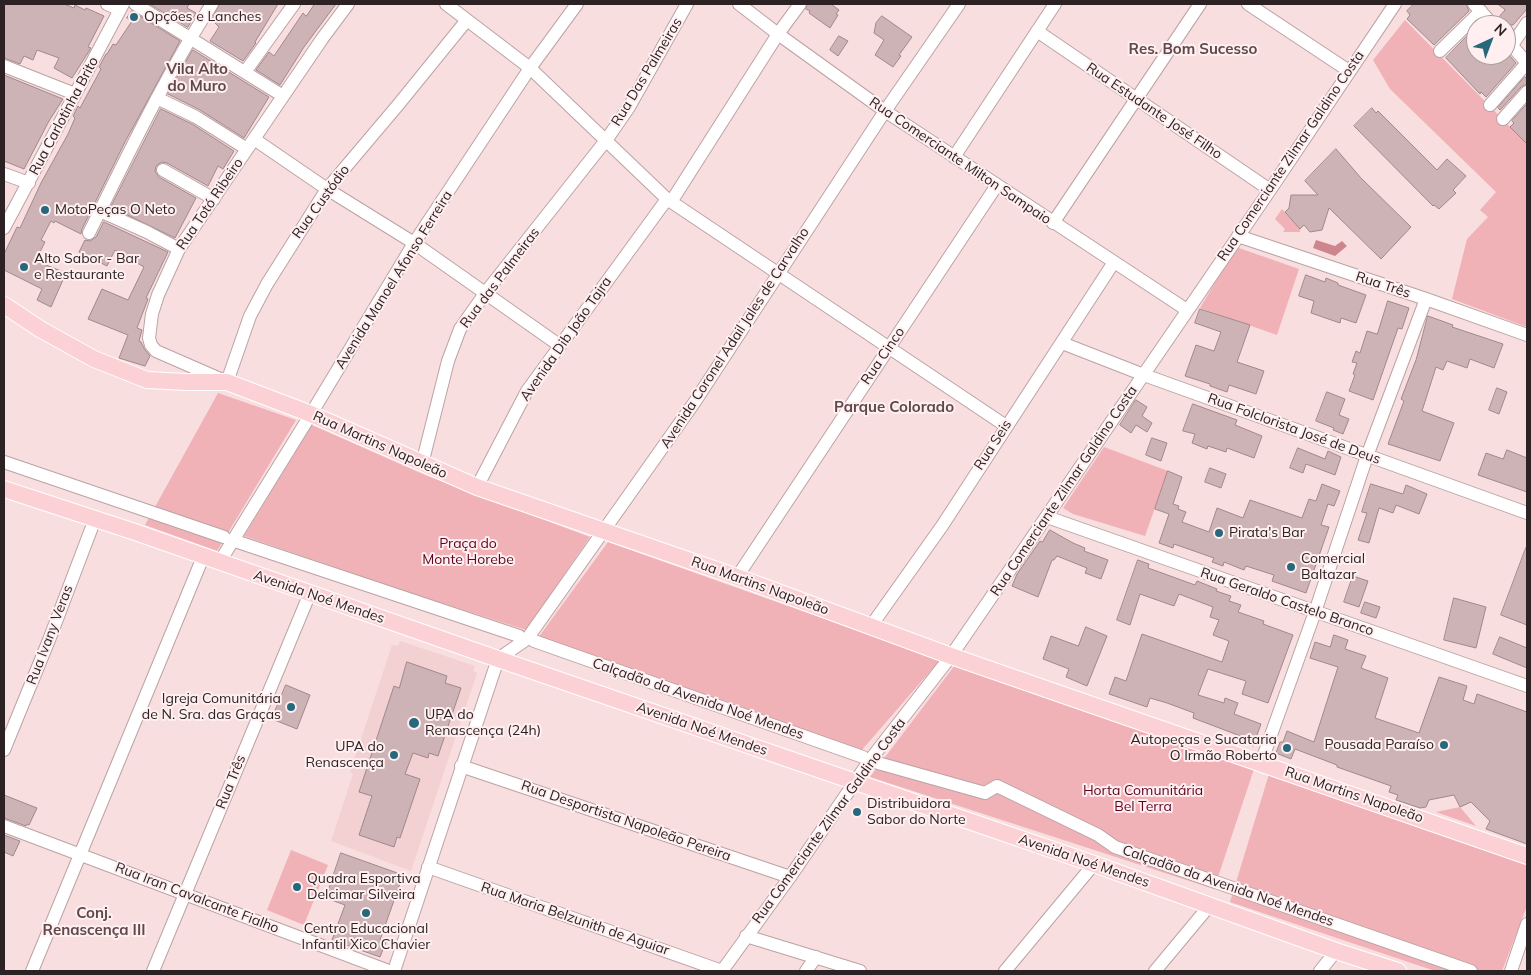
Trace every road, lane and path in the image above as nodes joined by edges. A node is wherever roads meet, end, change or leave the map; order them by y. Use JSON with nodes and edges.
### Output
{"nodes":[{"id":1,"x":107,"y":4,"type":"edge"},
{"id":2,"x":135,"y":4,"type":"edge"},
{"id":3,"x":212,"y":4,"type":"edge"},
{"id":4,"x":294,"y":4,"type":"edge"},
{"id":5,"x":348,"y":4,"type":"edge"},
{"id":6,"x":446,"y":4,"type":"edge"},
{"id":7,"x":577,"y":4,"type":"edge"},
{"id":8,"x":687,"y":4,"type":"edge"},
{"id":9,"x":739,"y":4,"type":"edge"},
{"id":10,"x":800,"y":4,"type":"edge"},
{"id":11,"x":959,"y":4,"type":"edge"},
{"id":12,"x":1056,"y":4,"type":"edge"},
{"id":13,"x":1200,"y":4,"type":"edge"},
{"id":14,"x":1248,"y":4,"type":"edge"},
{"id":15,"x":1395,"y":4,"type":"edge"},
{"id":16,"x":122,"y":7,"type":"edge"},
{"id":17,"x":1478,"y":8,"type":"edge"},
{"id":18,"x":467,"y":20,"type":"junction"},
{"id":19,"x":1527,"y":23,"type":"edge"},
{"id":20,"x":1038,"y":31,"type":"junction"},
{"id":21,"x":778,"y":34,"type":"junction"},
{"id":22,"x":1516,"y":35,"type":"edge"},
{"id":23,"x":190,"y":37,"type":"junction"},
{"id":24,"x":1516,"y":50,"type":"edge"},
{"id":25,"x":1440,"y":51,"type":"dead end"},
{"id":26,"x":1527,"y":63,"type":"edge"},
{"id":27,"x":4,"y":66,"type":"edge"},
{"id":28,"x":530,"y":68,"type":"junction"},
{"id":29,"x":1348,"y":71,"type":"junction"},
{"id":30,"x":245,"y":72,"type":"junction"},
{"id":31,"x":1527,"y":92,"type":"edge"},
{"id":32,"x":75,"y":94,"type":"junction"},
{"id":33,"x":283,"y":96,"type":"junction"},
{"id":34,"x":157,"y":98,"type":"junction"},
{"id":35,"x":1136,"y":99,"type":"junction"},
{"id":36,"x":1490,"y":105,"type":"dead end"},
{"id":37,"x":884,"y":111,"type":"junction"},
{"id":38,"x":1503,"y":119,"type":"dead end"},
{"id":39,"x":607,"y":139,"type":"junction"},
{"id":40,"x":251,"y":144,"type":"junction"},
{"id":41,"x":954,"y":157,"type":"junction"},
{"id":42,"x":163,"y":170,"type":"dead end"},
{"id":43,"x":4,"y":174,"type":"edge"},
{"id":44,"x":29,"y":182,"type":"junction"},
{"id":45,"x":997,"y":185,"type":"junction"},
{"id":46,"x":327,"y":189,"type":"junction"},
{"id":47,"x":1270,"y":190,"type":"junction"},
{"id":48,"x":214,"y":199,"type":"junction"},
{"id":49,"x":669,"y":200,"type":"junction"},
{"id":50,"x":100,"y":211,"type":"junction"},
{"id":51,"x":1053,"y":223,"type":"junction"},
{"id":52,"x":4,"y":228,"type":"edge"},
{"id":53,"x":89,"y":233,"type":"dead end"},
{"id":54,"x":1238,"y":236,"type":"junction"},
{"id":55,"x":414,"y":244,"type":"junction"},
{"id":56,"x":179,"y":249,"type":"junction"},
{"id":57,"x":1114,"y":262,"type":"junction"},
{"id":58,"x":778,"y":273,"type":"junction"},
{"id":59,"x":486,"y":292,"type":"junction"},
{"id":60,"x":1426,"y":299,"type":"junction"},
{"id":61,"x":4,"y":305,"type":"edge"},
{"id":62,"x":1187,"y":310,"type":"junction"},
{"id":63,"x":1527,"y":336,"type":"edge"},
{"id":64,"x":1062,"y":343,"type":"junction"},
{"id":65,"x":559,"y":345,"type":"junction"},
{"id":66,"x":889,"y":348,"type":"junction"},
{"id":67,"x":1144,"y":375,"type":"junction"},
{"id":68,"x":227,"y":382,"type":"junction"},
{"id":69,"x":311,"y":414,"type":"junction"},
{"id":70,"x":1006,"y":426,"type":"junction"},
{"id":71,"x":1367,"y":456,"type":"junction"},
{"id":72,"x":4,"y":462,"type":"edge"},
{"id":73,"x":422,"y":464,"type":"junction"},
{"id":74,"x":477,"y":487,"type":"junction"},
{"id":75,"x":4,"y":490,"type":"edge"},
{"id":76,"x":1527,"y":513,"type":"edge"},
{"id":77,"x":1047,"y":517,"type":"junction"},
{"id":78,"x":95,"y":520,"type":"junction"},
{"id":79,"x":603,"y":532,"type":"junction"},
{"id":80,"x":224,"y":538,"type":"dead end"},
{"id":81,"x":238,"y":542,"type":"dead end"},
{"id":82,"x":203,"y":557,"type":"junction"},
{"id":83,"x":219,"y":563,"type":"junction"},
{"id":84,"x":737,"y":577,"type":"junction"},
{"id":85,"x":310,"y":593,"type":"junction"},
{"id":86,"x":1315,"y":612,"type":"junction"},
{"id":87,"x":871,"y":626,"type":"junction"},
{"id":88,"x":519,"y":636,"type":"dead end"},
{"id":89,"x":534,"y":641,"type":"dead end"},
{"id":90,"x":951,"y":656,"type":"junction"},
{"id":91,"x":498,"y":659,"type":"junction"},
{"id":92,"x":1527,"y":686,"type":"edge"},
{"id":93,"x":4,"y":748,"type":"edge"},
{"id":94,"x":863,"y":758,"type":"dead end"},
{"id":95,"x":878,"y":763,"type":"dead end"},
{"id":96,"x":1262,"y":763,"type":"junction"},
{"id":97,"x":461,"y":766,"type":"junction"},
{"id":98,"x":856,"y":782,"type":"junction"},
{"id":99,"x":4,"y":826,"type":"edge"},
{"id":100,"x":80,"y":854,"type":"junction"},
{"id":101,"x":1527,"y":856,"type":"edge"},
{"id":102,"x":1094,"y":864,"type":"junction"},
{"id":103,"x":428,"y":867,"type":"junction"},
{"id":104,"x":790,"y":877,"type":"junction"},
{"id":105,"x":185,"y":893,"type":"junction"},
{"id":106,"x":1210,"y":905,"type":"junction"},
{"id":107,"x":1527,"y":924,"type":"edge"},
{"id":108,"x":746,"y":936,"type":"junction"},
{"id":109,"x":1336,"y":951,"type":"junction"},
{"id":110,"x":816,"y":958,"type":"junction"},
{"id":111,"x":32,"y":971,"type":"edge"},
{"id":112,"x":153,"y":971,"type":"edge"},
{"id":113,"x":389,"y":971,"type":"edge"},
{"id":114,"x":394,"y":971,"type":"edge"},
{"id":115,"x":722,"y":971,"type":"edge"},
{"id":116,"x":806,"y":971,"type":"edge"},
{"id":117,"x":860,"y":971,"type":"edge"},
{"id":118,"x":1005,"y":971,"type":"edge"},
{"id":119,"x":1155,"y":971,"type":"edge"},
{"id":120,"x":1320,"y":971,"type":"edge"},
{"id":121,"x":1398,"y":971,"type":"edge"},
{"id":122,"x":1471,"y":971,"type":"edge"},
{"id":123,"x":1511,"y":971,"type":"edge"}],
"edges":[{"from":1,"to":16,"type":"street"},
{"from":2,"to":23,"type":"street"},
{"from":3,"to":23,"type":"street"},
{"from":4,"to":30,"type":"street"},
{"from":5,"to":33,"type":"street","name":"Rua Totó Ribeiro"},
{"from":6,"to":18,"type":"street"},
{"from":7,"to":28,"type":"street","name":"Avenida Manoel Afonso Ferreira"},
{"from":8,"to":39,"type":"street","name":"Rua Das Palmeiras"},
{"from":9,"to":21,"type":"street","name":"Rua Comerciante Milton Sampaio"},
{"from":10,"to":21,"type":"street","name":"Avenida Dib João Tajra"},
{"from":11,"to":37,"type":"street","name":"Avenida Coronel Adail Jales de Carvalho"},
{"from":12,"to":20,"type":"street"},
{"from":13,"to":35,"type":"street"},
{"from":14,"to":29,"type":"street"},
{"from":15,"to":29,"type":"street","name":"Rua Comerciante Zilmar Galdino Costa"},
{"from":16,"to":32,"type":"street","name":"Rua Carlotinha Brito"},
{"from":17,"to":25,"type":"street"},
{"from":18,"to":28,"type":"street"},
{"from":18,"to":46,"type":"street","name":"Rua Custódio"},
{"from":19,"to":22,"type":"street"},
{"from":20,"to":35,"type":"street","name":"Rua Estudante José Filho"},
{"from":20,"to":41,"type":"street"},
{"from":21,"to":37,"type":"street","name":"Rua Comerciante Milton Sampaio"},
{"from":21,"to":49,"type":"street","name":"Avenida Dib João Tajra"},
{"from":23,"to":30,"type":"street"},
{"from":23,"to":34,"type":"street"},
{"from":24,"to":26,"type":"street"},
{"from":26,"to":36,"type":"street"},
{"from":27,"to":32,"type":"street"},
{"from":28,"to":39,"type":"street"},
{"from":28,"to":55,"type":"street","name":"Avenida Manoel Afonso Ferreira"},
{"from":29,"to":47,"type":"street","name":"Rua Comerciante Zilmar Galdino Costa"},
{"from":30,"to":33,"type":"street"},
{"from":31,"to":38,"type":"street"},
{"from":32,"to":44,"type":"street","name":"Rua Carlotinha Brito"},
{"from":33,"to":40,"type":"street","name":"Rua Totó Ribeiro"},
{"from":34,"to":40,"type":"street"},
{"from":34,"to":50,"type":"street"},
{"from":35,"to":47,"type":"street","name":"Rua Estudante José Filho"},
{"from":35,"to":51,"type":"street"},
{"from":37,"to":41,"type":"street","name":"Rua Comerciante Milton Sampaio"},
{"from":37,"to":58,"type":"street","name":"Avenida Coronel Adail Jales de Carvalho"},
{"from":39,"to":49,"type":"street"},
{"from":39,"to":59,"type":"street","name":"Rua das Palmeiras"},
{"from":40,"to":46,"type":"street"},
{"from":40,"to":48,"type":"street","name":"Rua Totó Ribeiro"},
{"from":41,"to":45,"type":"street","name":"Rua Comerciante Milton Sampaio"},
{"from":42,"to":48,"type":"street"},
{"from":43,"to":44,"type":"street"},
{"from":44,"to":52,"type":"street","name":"Rua Carlotinha Brito"},
{"from":45,"to":51,"type":"street","name":"Rua Comerciante Milton Sampaio"},
{"from":45,"to":66,"type":"street","name":"Rua Cinco"},
{"from":46,"to":55,"type":"street"},
{"from":46,"to":68,"type":"street","name":"Rua Custódio"},
{"from":47,"to":54,"type":"street","name":"Rua Comerciante Zilmar Galdino Costa"},
{"from":48,"to":56,"type":"street","name":"Rua Totó Ribeiro"},
{"from":49,"to":58,"type":"street"},
{"from":49,"to":65,"type":"street","name":"Avenida Dib João Tajra"},
{"from":50,"to":53,"type":"street"},
{"from":50,"to":56,"type":"street"},
{"from":51,"to":57,"type":"street","name":"Rua Comerciante Milton Sampaio"},
{"from":54,"to":60,"type":"street","name":"Rua Três"},
{"from":54,"to":62,"type":"street","name":"Rua Comerciante Zilmar Galdino Costa"},
{"from":55,"to":59,"type":"street"},
{"from":55,"to":69,"type":"street","name":"Avenida Manoel Afonso Ferreira"},
{"from":56,"to":68,"type":"street","name":"Rua Totó Ribeiro"},
{"from":57,"to":62,"type":"street","name":"Rua Comerciante Milton Sampaio"},
{"from":57,"to":64,"type":"street","name":"Rua Seis"},
{"from":58,"to":66,"type":"street"},
{"from":58,"to":79,"type":"street","name":"Avenida Coronel Adail Jales de Carvalho"},
{"from":59,"to":65,"type":"street"},
{"from":59,"to":73,"type":"street","name":"Rua das Palmeiras"},
{"from":60,"to":63,"type":"street","name":"Rua Três"},
{"from":60,"to":71,"type":"street"},
{"from":61,"to":68,"type":"main road","name":"Rua Martins Napoleão"},
{"from":62,"to":67,"type":"street","name":"Rua Comerciante Zilmar Galdino Costa"},
{"from":64,"to":67,"type":"street","name":"Rua Folclorista José de Deus"},
{"from":64,"to":70,"type":"street","name":"Rua Seis"},
{"from":65,"to":74,"type":"street","name":"Avenida Dib João Tajra"},
{"from":66,"to":70,"type":"street"},
{"from":66,"to":84,"type":"street","name":"Rua Cinco"},
{"from":67,"to":71,"type":"street","name":"Rua Folclorista José de Deus"},
{"from":67,"to":77,"type":"street","name":"Rua Comerciante Zilmar Galdino Costa"},
{"from":68,"to":69,"type":"main road","name":"Rua Martins Napoleão"},
{"from":69,"to":73,"type":"main road","name":"Rua Martins Napoleão"},
{"from":69,"to":83,"type":"street","name":"Avenida Manoel Afonso Ferreira"},
{"from":70,"to":87,"type":"street","name":"Rua Seis"},
{"from":71,"to":76,"type":"street","name":"Rua Folclorista José de Deus"},
{"from":71,"to":86,"type":"street"},
{"from":72,"to":80,"type":"street"},
{"from":73,"to":74,"type":"main road","name":"Rua Martins Napoleão"},
{"from":74,"to":79,"type":"main road","name":"Rua Martins Napoleão"},
{"from":75,"to":78,"type":"main road","name":"Avenida Noé Mendes"},
{"from":77,"to":86,"type":"street","name":"Rua Geraldo Castelo Branco"},
{"from":77,"to":90,"type":"street","name":"Rua Comerciante Zilmar Galdino Costa"},
{"from":78,"to":82,"type":"main road","name":"Avenida Noé Mendes"},
{"from":78,"to":93,"type":"street","name":"Rua Ivany Veras"},
{"from":79,"to":84,"type":"main road","name":"Rua Martins Napoleão"},
{"from":79,"to":91,"type":"street","name":"Avenida Coronel Adail Jales de Carvalho"},
{"from":81,"to":88,"type":"street"},
{"from":82,"to":83,"type":"main road","name":"Avenida Noé Mendes"},
{"from":82,"to":100,"type":"street"},
{"from":83,"to":85,"type":"main road","name":"Avenida Noé Mendes"},
{"from":84,"to":87,"type":"main road","name":"Rua Martins Napoleão"},
{"from":85,"to":91,"type":"main road","name":"Avenida Noé Mendes"},
{"from":85,"to":105,"type":"street","name":"Rua Três"},
{"from":86,"to":92,"type":"street","name":"Rua Geraldo Castelo Branco"},
{"from":86,"to":96,"type":"street"},
{"from":87,"to":90,"type":"main road","name":"Rua Martins Napoleão"},
{"from":89,"to":94,"type":"street","name":"Calçadão da Avenida Noé Mendes"},
{"from":90,"to":96,"type":"main road","name":"Rua Martins Napoleão"},
{"from":90,"to":98,"type":"street","name":"Rua Comerciante Zilmar Galdino Costa"},
{"from":91,"to":97,"type":"street"},
{"from":91,"to":98,"type":"main road","name":"Avenida Noé Mendes"},
{"from":95,"to":122,"type":"street","name":"Calçadão da Avenida Noé Mendes"},
{"from":96,"to":101,"type":"main road","name":"Rua Martins Napoleão"},
{"from":97,"to":103,"type":"street"},
{"from":97,"to":104,"type":"street","name":"Rua Desportista Napoleão Pereira"},
{"from":98,"to":102,"type":"main road","name":"Avenida Noé Mendes"},
{"from":98,"to":104,"type":"street","name":"Rua Comerciante Zilmar Galdino Costa"},
{"from":99,"to":100,"type":"street","name":"Rua Iran Cavalcante Fialho"},
{"from":100,"to":105,"type":"street","name":"Rua Iran Cavalcante Fialho"},
{"from":100,"to":111,"type":"street"},
{"from":102,"to":106,"type":"main road","name":"Avenida Noé Mendes"},
{"from":102,"to":118,"type":"street"},
{"from":103,"to":114,"type":"street"},
{"from":103,"to":115,"type":"street","name":"Rua Maria Belzunith de Aguiar"},
{"from":104,"to":108,"type":"street","name":"Rua Comerciante Zilmar Galdino Costa"},
{"from":105,"to":112,"type":"street","name":"Rua Três"},
{"from":105,"to":113,"type":"street","name":"Rua Iran Cavalcante Fialho"},
{"from":106,"to":109,"type":"main road","name":"Avenida Noé Mendes"},
{"from":106,"to":119,"type":"street"},
{"from":107,"to":123,"type":"street"},
{"from":108,"to":110,"type":"street"},
{"from":108,"to":115,"type":"street","name":"Rua Comerciante Zilmar Galdino Costa"},
{"from":109,"to":120,"type":"street"},
{"from":109,"to":121,"type":"main road","name":"Avenida Noé Mendes"},
{"from":110,"to":116,"type":"street"},
{"from":110,"to":117,"type":"street"}]}
